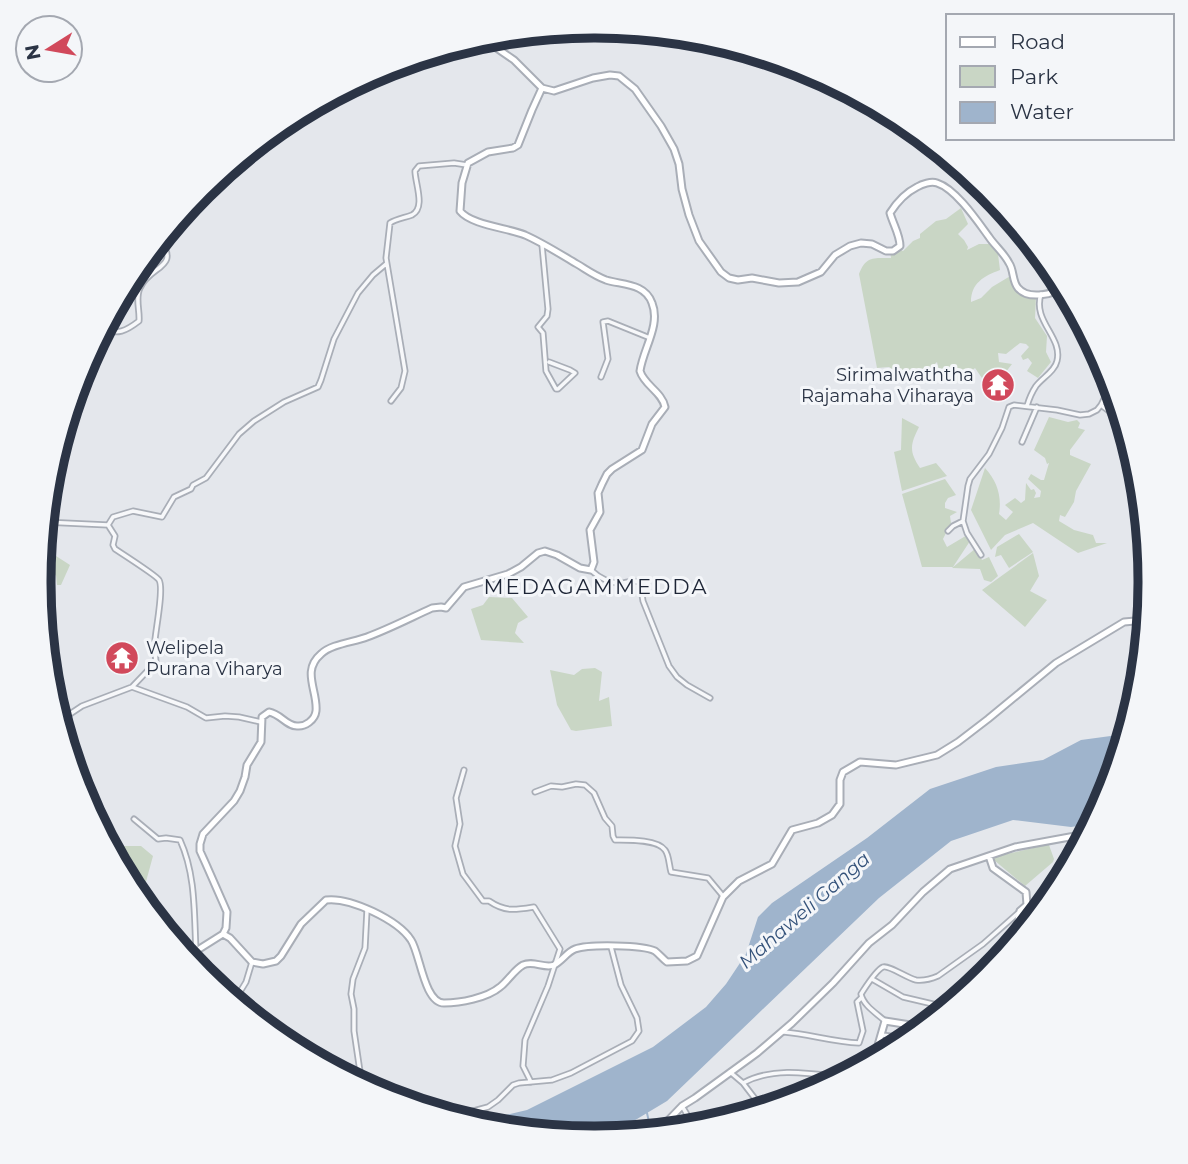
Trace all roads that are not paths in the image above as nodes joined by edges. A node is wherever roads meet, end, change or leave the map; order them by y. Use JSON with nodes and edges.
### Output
{"nodes":[{"id":1,"x":496,"y":48,"type":"edge"},
{"id":2,"x":542,"y":89,"type":"junction"},
{"id":3,"x":467,"y":165,"type":"junction"},
{"id":4,"x":542,"y":243,"type":"junction"},
{"id":5,"x":165,"y":248,"type":"edge"},
{"id":6,"x":386,"y":264,"type":"junction"},
{"id":7,"x":1054,"y":292,"type":"edge"},
{"id":8,"x":1041,"y":294,"type":"junction"},
{"id":9,"x":112,"y":333,"type":"edge"},
{"id":10,"x":650,"y":338,"type":"junction"},
{"id":11,"x":549,"y":362,"type":"dead end"},
{"id":12,"x":601,"y":377,"type":"dead end"},
{"id":13,"x":1105,"y":397,"type":"edge"},
{"id":14,"x":391,"y":401,"type":"dead end"},
{"id":15,"x":1101,"y":405,"type":"junction"},
{"id":16,"x":1027,"y":406,"type":"junction"},
{"id":17,"x":1037,"y":407,"type":"junction"},
{"id":18,"x":1112,"y":416,"type":"edge"},
{"id":19,"x":1022,"y":442,"type":"dead end"},
{"id":20,"x":963,"y":521,"type":"junction"},
{"id":21,"x":54,"y":522,"type":"edge"},
{"id":22,"x":107,"y":525,"type":"junction"},
{"id":23,"x":948,"y":531,"type":"dead end"},
{"id":24,"x":981,"y":555,"type":"dead end"},
{"id":25,"x":591,"y":570,"type":"junction"},
{"id":26,"x":1136,"y":621,"type":"edge"},
{"id":27,"x":132,"y":687,"type":"junction"},
{"id":28,"x":710,"y":698,"type":"dead end"},
{"id":29,"x":67,"y":716,"type":"edge"},
{"id":30,"x":262,"y":723,"type":"junction"},
{"id":31,"x":464,"y":770,"type":"dead end"},
{"id":32,"x":535,"y":792,"type":"dead end"},
{"id":33,"x":134,"y":819,"type":"dead end"},
{"id":34,"x":1074,"y":836,"type":"edge"},
{"id":35,"x":989,"y":856,"type":"junction"},
{"id":36,"x":723,"y":897,"type":"junction"},
{"id":37,"x":367,"y":909,"type":"junction"},
{"id":38,"x":1020,"y":912,"type":"junction"},
{"id":39,"x":1018,"y":922,"type":"edge"},
{"id":40,"x":223,"y":934,"type":"junction"},
{"id":41,"x":610,"y":945,"type":"junction"},
{"id":42,"x":196,"y":951,"type":"joint"},
{"id":43,"x":252,"y":962,"type":"junction"},
{"id":44,"x":554,"y":965,"type":"junction"},
{"id":45,"x":872,"y":979,"type":"junction"},
{"id":46,"x":239,"y":993,"type":"edge"},
{"id":47,"x":861,"y":998,"type":"junction"},
{"id":48,"x":935,"y":1005,"type":"edge"},
{"id":49,"x":885,"y":1021,"type":"junction"},
{"id":50,"x":909,"y":1025,"type":"edge"},
{"id":51,"x":782,"y":1032,"type":"junction"},
{"id":52,"x":881,"y":1035,"type":"junction"},
{"id":53,"x":892,"y":1036,"type":"edge"},
{"id":54,"x":878,"y":1045,"type":"edge"},
{"id":55,"x":360,"y":1072,"type":"edge"},
{"id":56,"x":730,"y":1072,"type":"junction"},
{"id":57,"x":820,"y":1075,"type":"edge"},
{"id":58,"x":531,"y":1082,"type":"junction"},
{"id":59,"x":743,"y":1083,"type":"junction"},
{"id":60,"x":757,"y":1101,"type":"edge"},
{"id":61,"x":682,"y":1106,"type":"junction"},
{"id":62,"x":471,"y":1111,"type":"edge"},
{"id":63,"x":688,"y":1117,"type":"edge"},
{"id":64,"x":668,"y":1120,"type":"edge"}],
"edges":[{"from":1,"to":2,"type":"street"},
{"from":2,"to":3,"type":"street"},
{"from":2,"to":8,"type":"street"},
{"from":3,"to":4,"type":"street"},
{"from":3,"to":6,"type":"street"},
{"from":4,"to":10,"type":"street"},
{"from":4,"to":11,"type":"street"},
{"from":5,"to":9,"type":"street"},
{"from":6,"to":14,"type":"street"},
{"from":6,"to":22,"type":"street"},
{"from":7,"to":8,"type":"street"},
{"from":8,"to":16,"type":"street"},
{"from":10,"to":12,"type":"street"},
{"from":10,"to":25,"type":"street"},
{"from":13,"to":15,"type":"street"},
{"from":15,"to":17,"type":"street"},
{"from":15,"to":18,"type":"street"},
{"from":16,"to":17,"type":"street"},
{"from":16,"to":20,"type":"street"},
{"from":17,"to":19,"type":"street"},
{"from":20,"to":23,"type":"street"},
{"from":20,"to":24,"type":"street"},
{"from":21,"to":22,"type":"street"},
{"from":22,"to":27,"type":"street"},
{"from":25,"to":28,"type":"street"},
{"from":25,"to":30,"type":"street"},
{"from":26,"to":36,"type":"street"},
{"from":27,"to":29,"type":"street"},
{"from":27,"to":30,"type":"street"},
{"from":30,"to":40,"type":"street"},
{"from":31,"to":44,"type":"street"},
{"from":32,"to":36,"type":"street"},
{"from":33,"to":42,"type":"street"},
{"from":34,"to":35,"type":"street"},
{"from":35,"to":38,"type":"street"},
{"from":35,"to":51,"type":"street"},
{"from":36,"to":41,"type":"street"},
{"from":37,"to":43,"type":"street"},
{"from":37,"to":44,"type":"street"},
{"from":37,"to":55,"type":"street"},
{"from":38,"to":39,"type":"street"},
{"from":38,"to":45,"type":"street"},
{"from":40,"to":42,"type":"street"},
{"from":40,"to":43,"type":"street"},
{"from":41,"to":44,"type":"street"},
{"from":41,"to":58,"type":"street"},
{"from":43,"to":46,"type":"street"},
{"from":44,"to":58,"type":"street"},
{"from":45,"to":47,"type":"street"},
{"from":45,"to":48,"type":"street"},
{"from":47,"to":49,"type":"street"},
{"from":47,"to":51,"type":"street"},
{"from":49,"to":50,"type":"street"},
{"from":49,"to":52,"type":"street"},
{"from":51,"to":56,"type":"street"},
{"from":52,"to":53,"type":"street"},
{"from":52,"to":54,"type":"street"},
{"from":56,"to":59,"type":"street"},
{"from":56,"to":61,"type":"street"},
{"from":57,"to":59,"type":"street"},
{"from":58,"to":62,"type":"street"},
{"from":59,"to":60,"type":"street"},
{"from":61,"to":63,"type":"street"},
{"from":61,"to":64,"type":"street"}]}
